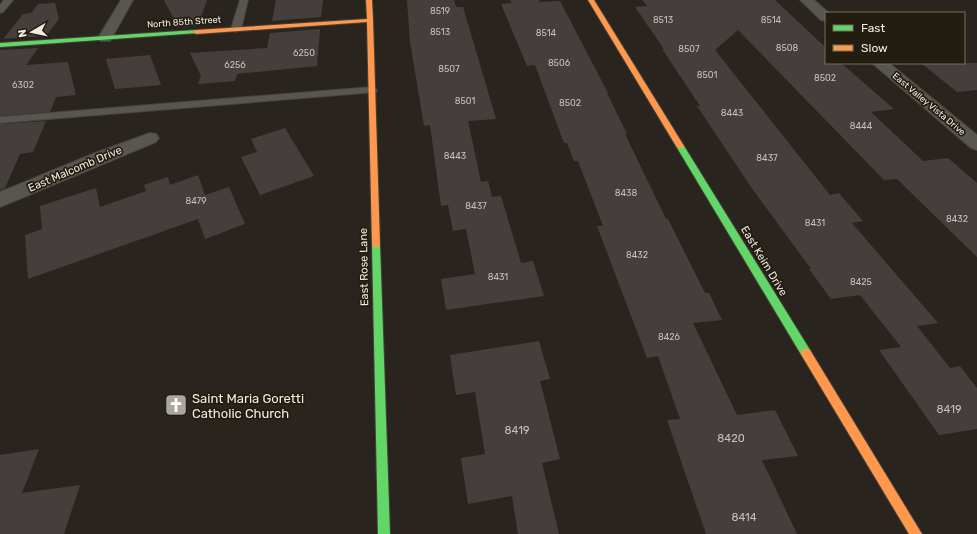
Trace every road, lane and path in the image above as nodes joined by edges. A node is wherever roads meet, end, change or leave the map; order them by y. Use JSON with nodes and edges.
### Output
{"nodes":[{"id":1,"x":9,"y":0,"type":"edge"},
{"id":2,"x":127,"y":0,"type":"edge"},
{"id":3,"x":244,"y":0,"type":"edge"},
{"id":4,"x":369,"y":0,"type":"edge"},
{"id":5,"x":591,"y":0,"type":"edge"},
{"id":6,"x":806,"y":0,"type":"edge"},
{"id":7,"x":0,"y":10,"type":"edge"},
{"id":8,"x":825,"y":16,"type":"edge"},
{"id":9,"x":370,"y":20,"type":"junction"},
{"id":10,"x":236,"y":29,"type":"junction"},
{"id":11,"x":105,"y":38,"type":"junction"},
{"id":12,"x":0,"y":45,"type":"edge"},
{"id":13,"x":881,"y":64,"type":"edge"},
{"id":14,"x":372,"y":90,"type":"junction"},
{"id":15,"x":0,"y":120,"type":"edge"},
{"id":16,"x":150,"y":138,"type":"dead end"},
{"id":17,"x":977,"y":144,"type":"edge"},
{"id":18,"x":0,"y":200,"type":"edge"},
{"id":19,"x":384,"y":534,"type":"edge"},
{"id":20,"x":916,"y":534,"type":"edge"}],
"edges":[{"from":1,"to":7,"type":"lane"},
{"from":2,"to":11,"type":"street"},
{"from":3,"to":10,"type":"lane"},
{"from":4,"to":9,"type":"street","name":"East Rose Lane"},
{"from":5,"to":20,"type":"street","name":"East Keim Drive"},
{"from":6,"to":8,"type":"street"},
{"from":9,"to":10,"type":"street","name":"North 85th Street"},
{"from":9,"to":14,"type":"street","name":"East Rose Lane"},
{"from":10,"to":11,"type":"street","name":"North 85th Street"},
{"from":11,"to":12,"type":"street","name":"North 85th Street"},
{"from":13,"to":17,"type":"street","name":"East Valley Vista Drive"},
{"from":14,"to":15,"type":"lane"},
{"from":14,"to":19,"type":"street","name":"East Rose Lane"},
{"from":16,"to":18,"type":"street","name":"East Malcomb Drive"}]}
